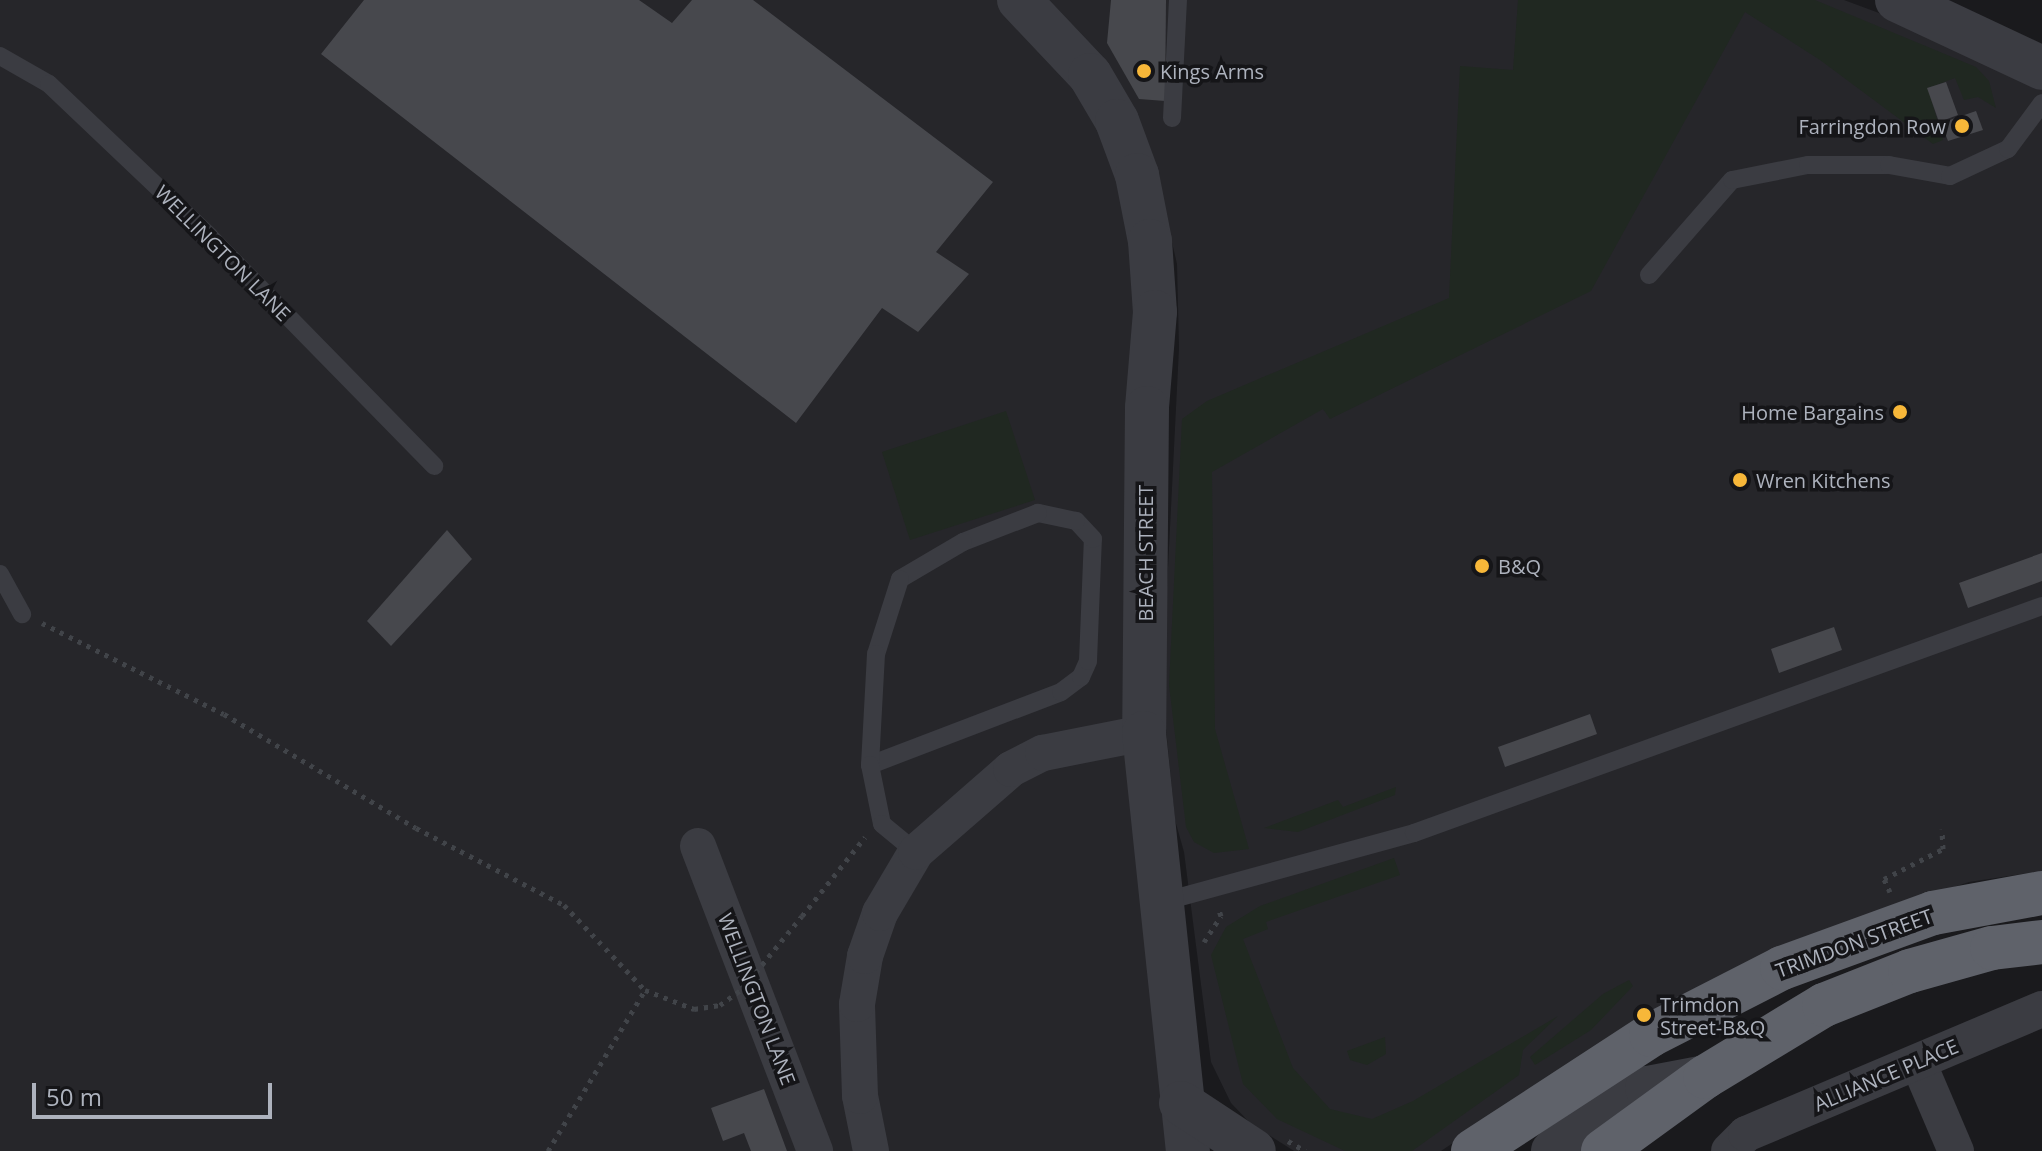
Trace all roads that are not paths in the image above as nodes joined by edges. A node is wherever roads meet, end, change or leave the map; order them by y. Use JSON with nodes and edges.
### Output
{"nodes":[{"id":1,"x":1019,"y":0,"type":"edge"},
{"id":2,"x":1178,"y":0,"type":"edge"},
{"id":3,"x":1897,"y":0,"type":"edge"},
{"id":4,"x":0,"y":56,"type":"edge"},
{"id":5,"x":2042,"y":68,"type":"edge"},
{"id":6,"x":2042,"y":103,"type":"edge"},
{"id":7,"x":1172,"y":118,"type":"dead end"},
{"id":8,"x":1649,"y":275,"type":"dead end"},
{"id":9,"x":434,"y":466,"type":"dead end"},
{"id":10,"x":0,"y":574,"type":"edge"},
{"id":11,"x":2042,"y":606,"type":"edge"},
{"id":12,"x":22,"y":614,"type":"road end"},
{"id":13,"x":1144,"y":733,"type":"junction"},
{"id":14,"x":870,"y":765,"type":"junction"},
{"id":15,"x":698,"y":846,"type":"dead end"},
{"id":16,"x":916,"y":852,"type":"junction"},
{"id":17,"x":2042,"y":893,"type":"edge"},
{"id":18,"x":1162,"y":902,"type":"junction"},
{"id":19,"x":2042,"y":942,"type":"edge"},
{"id":20,"x":2042,"y":1009,"type":"edge"},
{"id":21,"x":1918,"y":1062,"type":"junction"},
{"id":22,"x":1705,"y":1077,"type":"junction"},
{"id":23,"x":1191,"y":1137,"type":"edge"},
{"id":24,"x":1267,"y":1144,"type":"edge"},
{"id":25,"x":1730,"y":1148,"type":"edge"},
{"id":26,"x":815,"y":1151,"type":"edge"},
{"id":27,"x":871,"y":1151,"type":"edge"},
{"id":28,"x":1473,"y":1151,"type":"edge"},
{"id":29,"x":1553,"y":1151,"type":"edge"},
{"id":30,"x":1603,"y":1151,"type":"edge"},
{"id":31,"x":1956,"y":1151,"type":"edge"}],
"edges":[{"from":1,"to":13,"type":"street","name":"BEACH STREET"},
{"from":2,"to":7,"type":"lane"},
{"from":3,"to":5,"type":"street"},
{"from":4,"to":9,"type":"lane","name":"WELLINGTON LANE"},
{"from":6,"to":8,"type":"lane"},
{"from":10,"to":12,"type":"lane"},
{"from":11,"to":18,"type":"lane"},
{"from":13,"to":16,"type":"street"},
{"from":13,"to":18,"type":"street","name":"BEACH STREET"},
{"from":14,"to":14,"type":"lane"},
{"from":14,"to":16,"type":"lane"},
{"from":15,"to":26,"type":"street","name":"WELLINGTON LANE"},
{"from":16,"to":27,"type":"street"},
{"from":17,"to":28,"type":"highway","name":"TRIMDON STREET"},
{"from":18,"to":23,"type":"street","name":"BEACH STREET"},
{"from":19,"to":22,"type":"highway"},
{"from":20,"to":21,"type":"street","name":"ALLIANCE PLACE"},
{"from":21,"to":25,"type":"street","name":"ALLIANCE PLACE"},
{"from":21,"to":31,"type":"street"},
{"from":22,"to":29,"type":"street"},
{"from":22,"to":30,"type":"highway"},
{"from":23,"to":24,"type":"street"}]}
